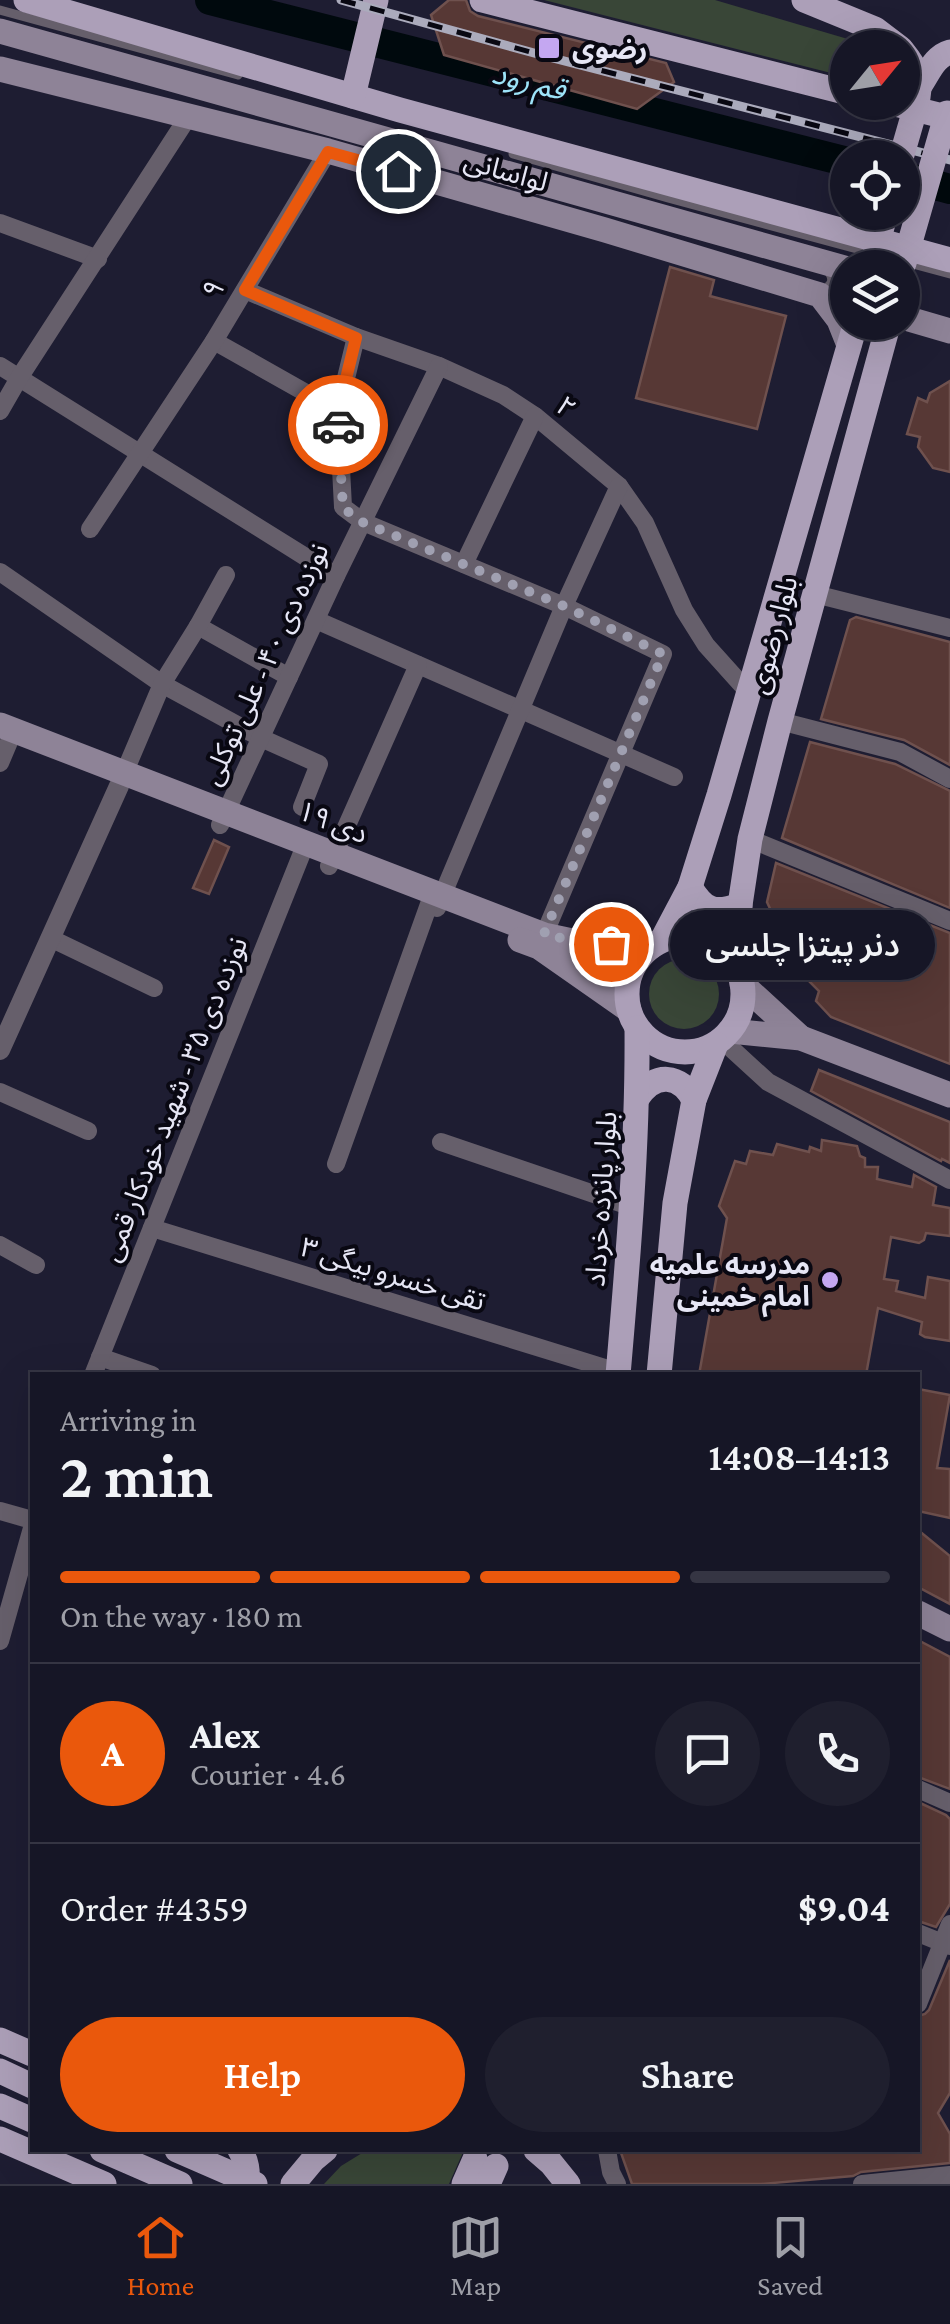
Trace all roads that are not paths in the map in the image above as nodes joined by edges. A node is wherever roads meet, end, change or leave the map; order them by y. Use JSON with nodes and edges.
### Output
{"nodes":[{"id":1,"x":376,"y":0,"type":"edge"},
{"id":2,"x":482,"y":0,"type":"edge"},
{"id":3,"x":804,"y":0,"type":"edge"},
{"id":4,"x":840,"y":0,"type":"edge"},
{"id":5,"x":860,"y":0,"type":"edge"},
{"id":6,"x":35,"y":8,"type":"edge"},
{"id":7,"x":0,"y":10,"type":"edge"},
{"id":8,"x":877,"y":30,"type":"edge"},
{"id":9,"x":0,"y":31,"type":"edge"},
{"id":10,"x":950,"y":52,"type":"edge"},
{"id":11,"x":0,"y":70,"type":"edge"},
{"id":12,"x":250,"y":79,"type":"dead end"},
{"id":13,"x":830,"y":88,"type":"edge"},
{"id":14,"x":920,"y":91,"type":"edge"},
{"id":15,"x":306,"y":94,"type":"dead end"},
{"id":16,"x":354,"y":96,"type":"junction"},
{"id":17,"x":920,"y":108,"type":"edge"},
{"id":18,"x":949,"y":113,"type":"edge"},
{"id":19,"x":188,"y":116,"type":"junction"},
{"id":20,"x":439,"y":132,"type":"dead end"},
{"id":21,"x":496,"y":149,"type":"dead end"},
{"id":22,"x":328,"y":152,"type":"junction"},
{"id":23,"x":0,"y":223,"type":"edge"},
{"id":24,"x":909,"y":250,"type":"edge"},
{"id":25,"x":98,"y":259,"type":"junction"},
{"id":26,"x":950,"y":260,"type":"edge"},
{"id":27,"x":830,"y":265,"type":"edge"},
{"id":28,"x":950,"y":274,"type":"edge"},
{"id":29,"x":245,"y":290,"type":"junction"},
{"id":30,"x":830,"y":292,"type":"edge"},
{"id":31,"x":820,"y":294,"type":"junction"},
{"id":32,"x":830,"y":306,"type":"edge"},
{"id":33,"x":920,"y":322,"type":"edge"},
{"id":34,"x":950,"y":331,"type":"edge"},
{"id":35,"x":356,"y":338,"type":"junction"},
{"id":36,"x":850,"y":340,"type":"edge"},
{"id":37,"x":884,"y":340,"type":"edge"},
{"id":38,"x":214,"y":341,"type":"junction"},
{"id":39,"x":0,"y":366,"type":"edge"},
{"id":40,"x":439,"y":366,"type":"junction"},
{"id":41,"x":19,"y":378,"type":"junction"},
{"id":42,"x":0,"y":411,"type":"edge"},
{"id":43,"x":338,"y":411,"type":"junction"},
{"id":44,"x":535,"y":416,"type":"junction"},
{"id":45,"x":140,"y":453,"type":"junction"},
{"id":46,"x":619,"y":486,"type":"junction"},
{"id":47,"x":362,"y":522,"type":"junction"},
{"id":48,"x":90,"y":529,"type":"dead end"},
{"id":49,"x":464,"y":564,"type":"junction"},
{"id":50,"x":0,"y":572,"type":"edge"},
{"id":51,"x":226,"y":575,"type":"dead end"},
{"id":52,"x":336,"y":576,"type":"junction"},
{"id":53,"x":815,"y":594,"type":"junction"},
{"id":54,"x":564,"y":606,"type":"junction"},
{"id":55,"x":316,"y":620,"type":"junction"},
{"id":56,"x":198,"y":626,"type":"junction"},
{"id":57,"x":950,"y":628,"type":"edge"},
{"id":58,"x":418,"y":665,"type":"junction"},
{"id":59,"x":289,"y":677,"type":"junction"},
{"id":60,"x":162,"y":684,"type":"junction"},
{"id":61,"x":750,"y":694,"type":"junction"},
{"id":62,"x":521,"y":710,"type":"junction"},
{"id":63,"x":780,"y":721,"type":"junction"},
{"id":64,"x":261,"y":738,"type":"junction"},
{"id":65,"x":4,"y":740,"type":"edge"},
{"id":66,"x":621,"y":754,"type":"junction"},
{"id":67,"x":674,"y":777,"type":"dead end"},
{"id":68,"x":950,"y":779,"type":"edge"},
{"id":69,"x":122,"y":780,"type":"junction"},
{"id":70,"x":302,"y":807,"type":"dead end"},
{"id":71,"x":223,"y":819,"type":"junction"},
{"id":72,"x":750,"y":839,"type":"junction"},
{"id":73,"x":304,"y":850,"type":"junction"},
{"id":74,"x":332,"y":860,"type":"junction"},
{"id":75,"x":690,"y":887,"type":"junction"},
{"id":76,"x":435,"y":900,"type":"junction"},
{"id":77,"x":740,"y":905,"type":"junction"},
{"id":78,"x":950,"y":921,"type":"edge"},
{"id":79,"x":544,"y":934,"type":"junction"},
{"id":80,"x":50,"y":938,"type":"junction"},
{"id":81,"x":657,"y":943,"type":"junction"},
{"id":82,"x":740,"y":976,"type":"junction"},
{"id":83,"x":154,"y":988,"type":"dead end"},
{"id":84,"x":633,"y":1019,"type":"junction"},
{"id":85,"x":722,"y":1038,"type":"junction"},
{"id":86,"x":801,"y":1038,"type":"junction"},
{"id":87,"x":0,"y":1050,"type":"edge"},
{"id":88,"x":0,"y":1092,"type":"edge"},
{"id":89,"x":950,"y":1095,"type":"edge"},
{"id":90,"x":638,"y":1098,"type":"junction"},
{"id":91,"x":694,"y":1100,"type":"junction"},
{"id":92,"x":88,"y":1131,"type":"dead end"},
{"id":93,"x":441,"y":1142,"type":"dead end"},
{"id":94,"x":336,"y":1164,"type":"dead end"},
{"id":95,"x":950,"y":1180,"type":"edge"},
{"id":96,"x":632,"y":1207,"type":"junction"},
{"id":97,"x":152,"y":1228,"type":"junction"},
{"id":98,"x":0,"y":1245,"type":"edge"},
{"id":99,"x":36,"y":1265,"type":"dead end"},
{"id":100,"x":96,"y":1366,"type":"edge"},
{"id":101,"x":133,"y":1372,"type":"edge"},
{"id":102,"x":612,"y":1372,"type":"edge"},
{"id":103,"x":618,"y":1372,"type":"edge"},
{"id":104,"x":659,"y":1372,"type":"edge"},
{"id":105,"x":0,"y":1511,"type":"edge"},
{"id":106,"x":30,"y":1519,"type":"edge"},
{"id":107,"x":30,"y":1535,"type":"edge"},
{"id":108,"x":920,"y":1615,"type":"edge"},
{"id":109,"x":950,"y":1630,"type":"edge"},
{"id":110,"x":0,"y":1641,"type":"edge"},
{"id":111,"x":920,"y":1790,"type":"edge"},
{"id":112,"x":950,"y":1803,"type":"edge"},
{"id":113,"x":950,"y":1924,"type":"edge"},
{"id":114,"x":920,"y":1934,"type":"edge"},
{"id":115,"x":946,"y":1944,"type":"edge"},
{"id":116,"x":920,"y":2000,"type":"edge"},
{"id":117,"x":0,"y":2040,"type":"edge"},
{"id":118,"x":30,"y":2053,"type":"edge"},
{"id":119,"x":0,"y":2072,"type":"edge"},
{"id":120,"x":30,"y":2085,"type":"edge"},
{"id":121,"x":0,"y":2106,"type":"edge"},
{"id":122,"x":30,"y":2119,"type":"edge"},
{"id":123,"x":0,"y":2139,"type":"edge"},
{"id":124,"x":30,"y":2152,"type":"edge"},
{"id":125,"x":30,"y":2152,"type":"edge"},
{"id":126,"x":107,"y":2152,"type":"edge"},
{"id":127,"x":182,"y":2152,"type":"edge"},
{"id":128,"x":241,"y":2152,"type":"edge"},
{"id":129,"x":323,"y":2152,"type":"edge"},
{"id":130,"x":538,"y":2152,"type":"edge"},
{"id":131,"x":570,"y":2152,"type":"edge"},
{"id":132,"x":607,"y":2152,"type":"edge"},
{"id":133,"x":486,"y":2170,"type":"edge"},
{"id":134,"x":950,"y":2175,"type":"edge"},
{"id":135,"x":104,"y":2184,"type":"edge"},
{"id":136,"x":180,"y":2184,"type":"edge"},
{"id":137,"x":251,"y":2184,"type":"edge"},
{"id":138,"x":293,"y":2184,"type":"edge"},
{"id":139,"x":464,"y":2184,"type":"edge"},
{"id":140,"x":569,"y":2184,"type":"edge"},
{"id":141,"x":617,"y":2184,"type":"edge"},
{"id":142,"x":862,"y":2184,"type":"edge"}],
"edges":[{"from":1,"to":16,"type":"main road"},
{"from":2,"to":13,"type":"main road"},
{"from":3,"to":8,"type":"main road"},
{"from":4,"to":5,"type":"main road"},
{"from":6,"to":7,"type":"lane"},
{"from":6,"to":12,"type":"lane"},
{"from":6,"to":16,"type":"main road"},
{"from":9,"to":27,"type":"main road","name":"لواسانی"},
{"from":10,"to":14,"type":"main road"},
{"from":11,"to":19,"type":"main road","name":"لواسانی"},
{"from":15,"to":20,"type":"lane"},
{"from":16,"to":26,"type":"main road"},
{"from":17,"to":18,"type":"main road"},
{"from":18,"to":24,"type":"main road","bridge":true},
{"from":19,"to":22,"type":"main road","name":"لواسانی"},
{"from":19,"to":25,"type":"street"},
{"from":21,"to":28,"type":"lane"},
{"from":22,"to":29,"type":"street","name":"۹"},
{"from":22,"to":31,"type":"main road","name":"لواسانی"},
{"from":23,"to":25,"type":"street"},
{"from":25,"to":41,"type":"street"},
{"from":29,"to":35,"type":"street","name":"۲"},
{"from":29,"to":38,"type":"street","name":"۹"},
{"from":30,"to":31,"type":"street"},
{"from":31,"to":32,"type":"main road"},
{"from":33,"to":34,"type":"main road"},
{"from":35,"to":40,"type":"street","name":"۲"},
{"from":35,"to":43,"type":"street"},
{"from":36,"to":61,"type":"main road","name":"بلوار رضوی"},
{"from":37,"to":53,"type":"main road","name":"بلوار رضوی"},
{"from":38,"to":43,"type":"street"},
{"from":38,"to":45,"type":"street","name":"۹"},
{"from":39,"to":41,"type":"street"},
{"from":40,"to":44,"type":"street","name":"۲"},
{"from":40,"to":47,"type":"street","name":"نوزده دی ۴۰ - علی توکلی"},
{"from":41,"to":42,"type":"street"},
{"from":41,"to":45,"type":"street"},
{"from":43,"to":47,"type":"street"},
{"from":44,"to":46,"type":"street","name":"۲"},
{"from":44,"to":49,"type":"street"},
{"from":45,"to":48,"type":"street","name":"۹"},
{"from":45,"to":52,"type":"street"},
{"from":46,"to":54,"type":"street"},
{"from":46,"to":61,"type":"street","name":"۲"},
{"from":47,"to":49,"type":"street"},
{"from":47,"to":52,"type":"street","name":"نوزده دی ۴۰ - علی توکلی"},
{"from":49,"to":54,"type":"street"},
{"from":50,"to":60,"type":"street"},
{"from":51,"to":56,"type":"street"},
{"from":52,"to":55,"type":"street","name":"نوزده دی ۴۰ - علی توکلی"},
{"from":53,"to":57,"type":"street"},
{"from":53,"to":63,"type":"main road","name":"بلوار رضوی"},
{"from":54,"to":62,"type":"street"},
{"from":54,"to":66,"type":"street"},
{"from":55,"to":58,"type":"street"},
{"from":55,"to":59,"type":"street","name":"نوزده دی ۴۰ - علی توکلی"},
{"from":56,"to":59,"type":"street"},
{"from":56,"to":60,"type":"street"},
{"from":58,"to":62,"type":"street"},
{"from":58,"to":74,"type":"street"},
{"from":59,"to":64,"type":"street","name":"نوزده دی ۴۰ - علی توکلی"},
{"from":60,"to":64,"type":"street"},
{"from":60,"to":69,"type":"street"},
{"from":61,"to":75,"type":"main road","name":"بلوار رضوی"},
{"from":62,"to":66,"type":"street"},
{"from":62,"to":76,"type":"street"},
{"from":63,"to":68,"type":"street"},
{"from":63,"to":72,"type":"main road","name":"بلوار رضوی"},
{"from":64,"to":70,"type":"street"},
{"from":64,"to":71,"type":"street","name":"نوزده دی ۴۰ - علی توکلی"},
{"from":65,"to":69,"type":"main road","name":"۱۹ دی"},
{"from":66,"to":67,"type":"street"},
{"from":66,"to":79,"type":"street"},
{"from":69,"to":71,"type":"main road","name":"۱۹ دی"},
{"from":69,"to":80,"type":"street"},
{"from":71,"to":73,"type":"main road","name":"۱۹ دی"},
{"from":72,"to":77,"type":"main road","name":"بلوار رضوی"},
{"from":72,"to":78,"type":"street"},
{"from":73,"to":74,"type":"main road","name":"۱۹ دی"},
{"from":73,"to":97,"type":"street","name":"نوزده دی ۳۵ - شهید خودکار قمی"},
{"from":74,"to":76,"type":"main road","name":"۱۹ دی"},
{"from":75,"to":77,"type":"main road"},
{"from":75,"to":81,"type":"main road","name":"بلوار رضوی"},
{"from":76,"to":79,"type":"main road","name":"۱۹ دی"},
{"from":76,"to":84,"type":"main road","name":"۱۹ دی"},
{"from":76,"to":94,"type":"street"},
{"from":77,"to":82,"type":"main road","name":"بلوار رضوی"},
{"from":79,"to":81,"type":"main road","name":"۱۹ دی"},
{"from":80,"to":83,"type":"street"},
{"from":80,"to":87,"type":"street"},
{"from":81,"to":82,"type":"main road"},
{"from":81,"to":84,"type":"main road"},
{"from":82,"to":85,"type":"main road"},
{"from":82,"to":86,"type":"main road"},
{"from":84,"to":85,"type":"main road"},
{"from":84,"to":90,"type":"main road","name":"بلوار پانزده خرداد"},
{"from":85,"to":86,"type":"main road"},
{"from":85,"to":91,"type":"main road"},
{"from":85,"to":95,"type":"street"},
{"from":86,"to":89,"type":"main road"},
{"from":88,"to":92,"type":"street"},
{"from":90,"to":91,"type":"main road"},
{"from":90,"to":96,"type":"main road","name":"بلوار پانزده خرداد"},
{"from":91,"to":104,"type":"main road"},
{"from":93,"to":96,"type":"street"},
{"from":96,"to":103,"type":"main road","name":"بلوار پانزده خرداد"},
{"from":97,"to":100,"type":"street","name":"نوزده دی ۳۵ - شهید خودکار قمی"},
{"from":97,"to":102,"type":"street","name":"۳ تقی خسرو بیگی"},
{"from":98,"to":99,"type":"street"},
{"from":100,"to":101,"type":"street"},
{"from":105,"to":106,"type":"street"},
{"from":107,"to":110,"type":"street"},
{"from":108,"to":109,"type":"main road"},
{"from":111,"to":112,"type":"street"},
{"from":113,"to":115,"type":"street"},
{"from":114,"to":115,"type":"street"},
{"from":115,"to":116,"type":"street"},
{"from":117,"to":118,"type":"main road"},
{"from":119,"to":120,"type":"main road"},
{"from":121,"to":122,"type":"main road"},
{"from":123,"to":124,"type":"main road"},
{"from":125,"to":135,"type":"main road"},
{"from":126,"to":136,"type":"main road"},
{"from":127,"to":137,"type":"main road","bridge":true},
{"from":128,"to":137,"type":"main road"},
{"from":129,"to":138,"type":"main road"},
{"from":130,"to":140,"type":"main road"},
{"from":131,"to":140,"type":"main road"},
{"from":132,"to":141,"type":"street"},
{"from":133,"to":139,"type":"main road"},
{"from":134,"to":142,"type":"street"}]}
